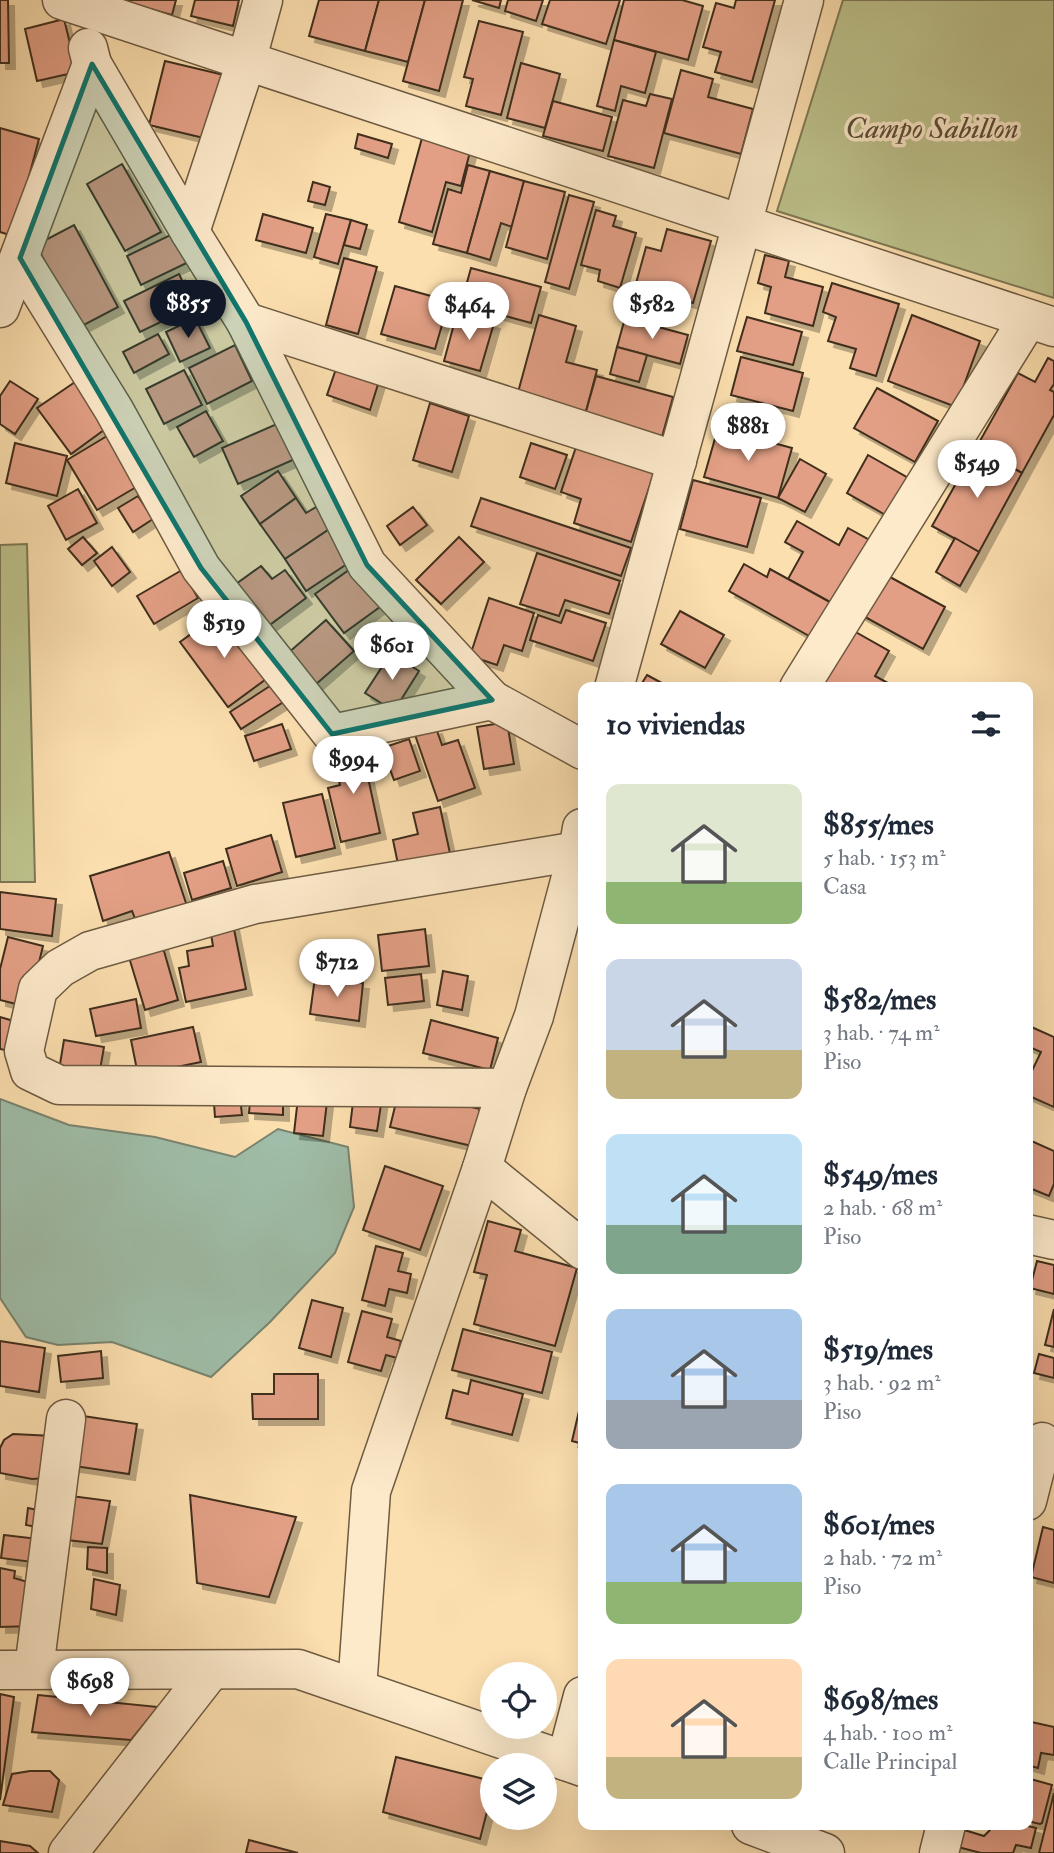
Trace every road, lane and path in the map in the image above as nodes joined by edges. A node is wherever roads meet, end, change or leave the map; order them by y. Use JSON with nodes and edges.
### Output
{"nodes":[{"id":1,"x":262,"y":0,"type":"edge"},
{"id":2,"x":804,"y":0,"type":"edge"},
{"id":3,"x":72,"y":2,"type":"edge"},
{"id":4,"x":246,"y":62,"type":"junction"},
{"id":5,"x":92,"y":64,"type":"junction"},
{"id":6,"x":741,"y":225,"type":"junction"},
{"id":7,"x":190,"y":232,"type":"junction"},
{"id":8,"x":20,"y":258,"type":"junction"},
{"id":9,"x":0,"y":308,"type":"edge"},
{"id":10,"x":246,"y":322,"type":"junction"},
{"id":11,"x":1041,"y":323,"type":"edge"},
{"id":12,"x":677,"y":461,"type":"junction"},
{"id":13,"x":616,"y":682,"type":"edge"},
{"id":14,"x":803,"y":682,"type":"edge"},
{"id":15,"x":492,"y":700,"type":"junction"},
{"id":16,"x":578,"y":747,"type":"edge"},
{"id":17,"x":578,"y":838,"type":"edge"},
{"id":18,"x":578,"y":846,"type":"edge"},
{"id":19,"x":507,"y":1088,"type":"junction"},
{"id":20,"x":482,"y":1168,"type":"junction"},
{"id":21,"x":1033,"y":1235,"type":"edge"},
{"id":22,"x":1054,"y":1240,"type":"edge"},
{"id":23,"x":578,"y":1246,"type":"edge"},
{"id":24,"x":66,"y":1419,"type":"dead end"},
{"id":25,"x":1041,"y":1442,"type":"edge"},
{"id":26,"x":1033,"y":1476,"type":"edge"},
{"id":27,"x":17,"y":1669,"type":"edge"},
{"id":28,"x":211,"y":1670,"type":"junction"},
{"id":29,"x":357,"y":1689,"type":"junction"},
{"id":30,"x":578,"y":1734,"type":"edge"},
{"id":31,"x":574,"y":1764,"type":"edge"},
{"id":32,"x":765,"y":1830,"type":"edge"},
{"id":33,"x":945,"y":1830,"type":"edge"},
{"id":34,"x":68,"y":1853,"type":"edge"},
{"id":35,"x":825,"y":1853,"type":"edge"},
{"id":36,"x":939,"y":1853,"type":"edge"}],
"edges":[{"from":1,"to":4,"type":"street"},
{"from":2,"to":6,"type":"street"},
{"from":3,"to":4,"type":"street"},
{"from":3,"to":5,"type":"street"},
{"from":4,"to":6,"type":"street"},
{"from":4,"to":7,"type":"street"},
{"from":5,"to":7,"type":"street"},
{"from":5,"to":8,"type":"street"},
{"from":6,"to":11,"type":"street"},
{"from":6,"to":12,"type":"street"},
{"from":7,"to":10,"type":"street"},
{"from":8,"to":9,"type":"street"},
{"from":8,"to":15,"type":"street"},
{"from":10,"to":12,"type":"street"},
{"from":10,"to":15,"type":"street"},
{"from":11,"to":14,"type":"street"},
{"from":12,"to":13,"type":"street"},
{"from":15,"to":16,"type":"street"},
{"from":17,"to":19,"type":"street"},
{"from":18,"to":19,"type":"street"},
{"from":19,"to":20,"type":"street"},
{"from":20,"to":23,"type":"street"},
{"from":20,"to":29,"type":"street"},
{"from":21,"to":22,"type":"street"},
{"from":24,"to":27,"type":"street"},
{"from":25,"to":26,"type":"street"},
{"from":27,"to":28,"type":"street"},
{"from":28,"to":29,"type":"street"},
{"from":28,"to":34,"type":"street"},
{"from":29,"to":31,"type":"street"},
{"from":30,"to":31,"type":"street"},
{"from":32,"to":35,"type":"street"},
{"from":33,"to":36,"type":"street"}]}
